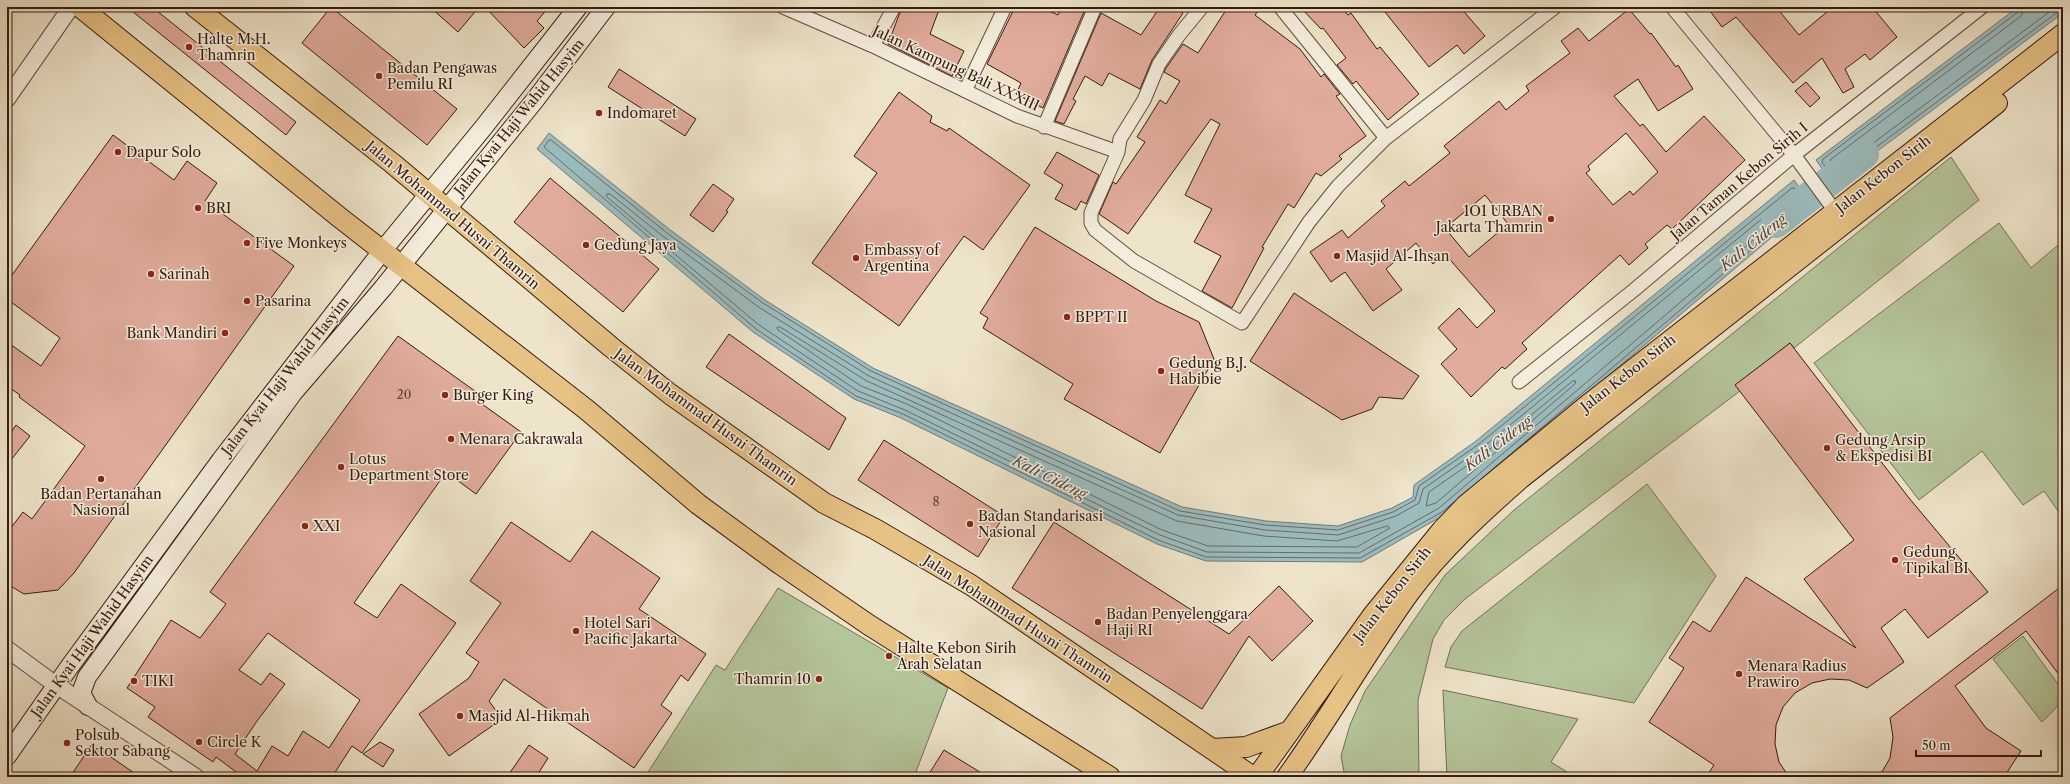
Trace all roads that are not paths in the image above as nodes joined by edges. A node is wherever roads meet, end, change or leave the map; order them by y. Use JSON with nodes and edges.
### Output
{"nodes":[{"id":1,"x":71,"y":7,"type":"edge"},
{"id":2,"x":80,"y":7,"type":"edge"},
{"id":3,"x":195,"y":7,"type":"edge"},
{"id":4,"x":578,"y":7,"type":"edge"},
{"id":5,"x":606,"y":7,"type":"edge"},
{"id":6,"x":783,"y":7,"type":"edge"},
{"id":7,"x":894,"y":7,"type":"edge"},
{"id":8,"x":1004,"y":7,"type":"edge"},
{"id":9,"x":1095,"y":7,"type":"edge"},
{"id":10,"x":1202,"y":7,"type":"edge"},
{"id":11,"x":1280,"y":7,"type":"edge"},
{"id":12,"x":1556,"y":7,"type":"edge"},
{"id":13,"x":1672,"y":7,"type":"edge"},
{"id":14,"x":1982,"y":7,"type":"edge"},
{"id":15,"x":2063,"y":34,"type":"edge"},
{"id":16,"x":873,"y":46,"type":"junction"},
{"id":17,"x":2063,"y":51,"type":"edge"},
{"id":18,"x":965,"y":91,"type":"junction"},
{"id":19,"x":7,"y":99,"type":"edge"},
{"id":20,"x":1044,"y":127,"type":"junction"},
{"id":21,"x":1386,"y":138,"type":"junction"},
{"id":22,"x":1118,"y":152,"type":"junction"},
{"id":23,"x":1794,"y":155,"type":"junction"},
{"id":24,"x":429,"y":193,"type":"junction"},
{"id":25,"x":1831,"y":206,"type":"junction"},
{"id":26,"x":446,"y":208,"type":"junction"},
{"id":27,"x":383,"y":250,"type":"junction"},
{"id":28,"x":401,"y":264,"type":"junction"},
{"id":29,"x":1519,"y":382,"type":"dead end"},
{"id":30,"x":7,"y":649,"type":"edge"},
{"id":31,"x":56,"y":685,"type":"junction"},
{"id":32,"x":88,"y":706,"type":"junction"},
{"id":33,"x":1290,"y":731,"type":"junction"},
{"id":34,"x":1212,"y":749,"type":"junction"},
{"id":35,"x":7,"y":756,"type":"edge"},
{"id":36,"x":196,"y":777,"type":"edge"},
{"id":37,"x":1110,"y":777,"type":"edge"},
{"id":38,"x":1253,"y":777,"type":"edge"},
{"id":39,"x":1257,"y":777,"type":"edge"},
{"id":40,"x":1287,"y":777,"type":"edge"}],
"edges":[{"from":1,"to":19,"type":"street"},
{"from":2,"to":27,"type":"main road"},
{"from":3,"to":24,"type":"main road","name":"Jalan Mohammad Husni Thamrin"},
{"from":4,"to":24,"type":"main road","name":"Jalan Kyai Haji Wahid Hasyim"},
{"from":5,"to":26,"type":"main road","name":"Jalan Kyai Haji Wahid Hasyim"},
{"from":6,"to":16,"type":"street","name":"Jalan Kampung Bali XXXIII"},
{"from":7,"to":16,"type":"street"},
{"from":8,"to":18,"type":"street"},
{"from":9,"to":20,"type":"street"},
{"from":10,"to":22,"type":"street"},
{"from":11,"to":21,"type":"street"},
{"from":12,"to":21,"type":"street"},
{"from":13,"to":23,"type":"street"},
{"from":14,"to":23,"type":"street","name":"Jalan Taman Kebon Sirih I"},
{"from":15,"to":25,"type":"main road","name":"Jalan Kebon Sirih"},
{"from":16,"to":18,"type":"street","name":"Jalan Kampung Bali XXXIII"},
{"from":17,"to":40,"type":"main road","name":"Jalan Kebon Sirih"},
{"from":18,"to":20,"type":"street","name":"Jalan Kampung Bali XXXIII"},
{"from":20,"to":22,"type":"street","name":"Jalan Kampung Bali XXXIII"},
{"from":21,"to":22,"type":"street"},
{"from":23,"to":25,"type":"street"},
{"from":23,"to":29,"type":"street","name":"Jalan Taman Kebon Sirih I"},
{"from":24,"to":26,"type":"main road","name":"Jalan Mohammad Husni Thamrin"},
{"from":24,"to":27,"type":"main road","name":"Jalan Kyai Haji Wahid Hasyim"},
{"from":25,"to":33,"type":"main road","name":"Jalan Kebon Sirih"},
{"from":26,"to":28,"type":"main road","name":"Jalan Kyai Haji Wahid Hasyim"},
{"from":26,"to":34,"type":"main road","name":"Jalan Mohammad Husni Thamrin"},
{"from":27,"to":28,"type":"main road"},
{"from":27,"to":31,"type":"main road","name":"Jalan Kyai Haji Wahid Hasyim"},
{"from":28,"to":32,"type":"main road","name":"Jalan Kyai Haji Wahid Hasyim"},
{"from":28,"to":37,"type":"main road"},
{"from":30,"to":31,"type":"street"},
{"from":31,"to":32,"type":"street"},
{"from":31,"to":35,"type":"main road","name":"Jalan Kyai Haji Wahid Hasyim"},
{"from":32,"to":36,"type":"street"},
{"from":33,"to":34,"type":"main road"},
{"from":33,"to":39,"type":"main road","name":"Jalan Kebon Sirih"},
{"from":34,"to":38,"type":"main road","name":"Jalan Mohammad Husni Thamrin"}]}
